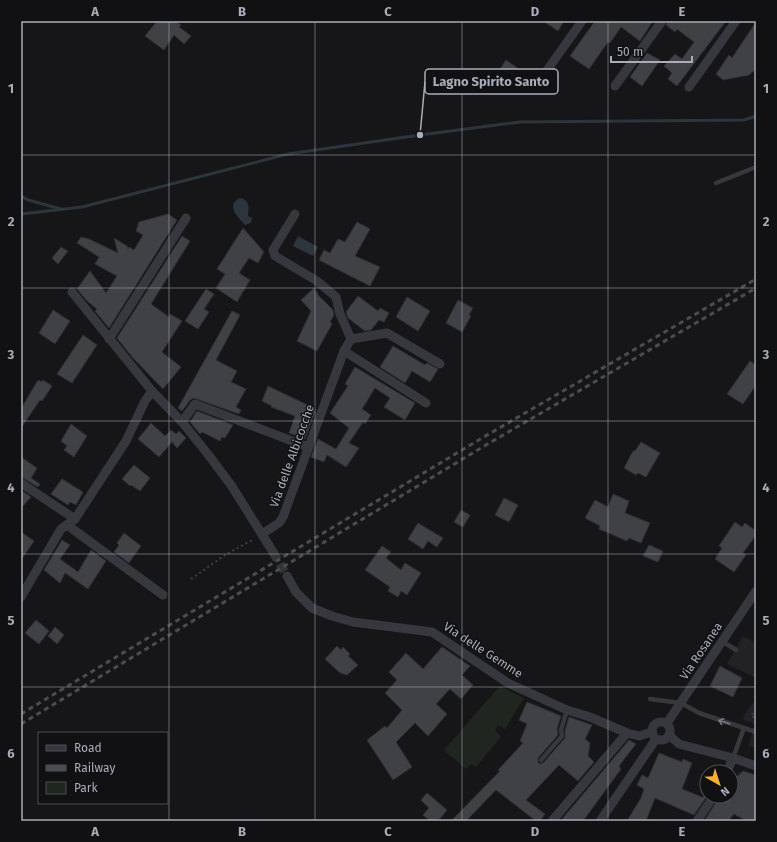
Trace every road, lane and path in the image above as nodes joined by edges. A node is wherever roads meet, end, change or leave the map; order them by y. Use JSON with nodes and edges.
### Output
{"nodes":[{"id":1,"x":582,"y":21,"type":"edge"},
{"id":2,"x":662,"y":21,"type":"edge"},
{"id":3,"x":736,"y":21,"type":"edge"},
{"id":4,"x":538,"y":83,"type":"dead end"},
{"id":5,"x":615,"y":86,"type":"dead end"},
{"id":6,"x":688,"y":87,"type":"dead end"},
{"id":7,"x":756,"y":167,"type":"edge"},
{"id":8,"x":716,"y":183,"type":"dead end"},
{"id":9,"x":295,"y":214,"type":"dead end"},
{"id":10,"x":186,"y":218,"type":"dead end"},
{"id":11,"x":72,"y":292,"type":"dead end"},
{"id":12,"x":109,"y":339,"type":"junction"},
{"id":13,"x":351,"y":339,"type":"junction"},
{"id":14,"x":344,"y":351,"type":"junction"},
{"id":15,"x":440,"y":364,"type":"dead end"},
{"id":16,"x":152,"y":391,"type":"junction"},
{"id":17,"x":426,"y":403,"type":"dead end"},
{"id":18,"x":182,"y":422,"type":"junction"},
{"id":19,"x":308,"y":447,"type":"junction"},
{"id":20,"x":21,"y":483,"type":"edge"},
{"id":21,"x":75,"y":519,"type":"junction"},
{"id":22,"x":67,"y":525,"type":"junction"},
{"id":23,"x":262,"y":534,"type":"junction"},
{"id":24,"x":272,"y":552,"type":"tunnel mouth"},
{"id":25,"x":287,"y":576,"type":"tunnel mouth"},
{"id":26,"x":191,"y":579,"type":"dead end"},
{"id":27,"x":756,"y":591,"type":"edge"},
{"id":28,"x":163,"y":595,"type":"dead end"},
{"id":29,"x":21,"y":597,"type":"edge"},
{"id":30,"x":722,"y":641,"type":"junction"},
{"id":31,"x":736,"y":650,"type":"dead end"},
{"id":32,"x":650,"y":699,"type":"dead end"},
{"id":33,"x":681,"y":702,"type":"junction"},
{"id":34,"x":756,"y":709,"type":"edge"},
{"id":35,"x":567,"y":710,"type":"junction"},
{"id":36,"x":756,"y":718,"type":"edge"},
{"id":37,"x":667,"y":724,"type":"junction"},
{"id":38,"x":744,"y":728,"type":"junction"},
{"id":39,"x":756,"y":732,"type":"edge"},
{"id":40,"x":627,"y":733,"type":"junction"},
{"id":41,"x":654,"y":735,"type":"junction"},
{"id":42,"x":669,"y":736,"type":"junction"},
{"id":43,"x":733,"y":758,"type":"junction"},
{"id":44,"x":541,"y":760,"type":"dead end"},
{"id":45,"x":730,"y":764,"type":"edge"},
{"id":46,"x":756,"y":766,"type":"edge"},
{"id":47,"x":709,"y":804,"type":"edge"},
{"id":48,"x":552,"y":821,"type":"edge"},
{"id":49,"x":600,"y":821,"type":"edge"},
{"id":50,"x":697,"y":821,"type":"edge"}],
"edges":[{"from":1,"to":4,"type":"street"},
{"from":2,"to":5,"type":"street"},
{"from":3,"to":6,"type":"street"},
{"from":7,"to":8,"type":"lane"},
{"from":9,"to":13,"type":"street"},
{"from":10,"to":12,"type":"street"},
{"from":11,"to":12,"type":"street"},
{"from":12,"to":16,"type":"street"},
{"from":13,"to":14,"type":"street","name":"Via delle Albicocche"},
{"from":13,"to":15,"type":"street"},
{"from":14,"to":17,"type":"street"},
{"from":14,"to":19,"type":"street","name":"Via delle Albicocche"},
{"from":16,"to":18,"type":"street"},
{"from":16,"to":21,"type":"street"},
{"from":18,"to":19,"type":"street"},
{"from":18,"to":23,"type":"street"},
{"from":19,"to":23,"type":"street","name":"Via delle Albicocche"},
{"from":20,"to":21,"type":"street"},
{"from":21,"to":22,"type":"street"},
{"from":22,"to":28,"type":"street"},
{"from":22,"to":29,"type":"street"},
{"from":23,"to":24,"type":"street"},
{"from":23,"to":26,"type":"path"},
{"from":25,"to":35,"type":"street","name":"Via delle Gemme"},
{"from":27,"to":30,"type":"street","name":"Via Rosanea"},
{"from":30,"to":31,"type":"lane"},
{"from":30,"to":33,"type":"street","name":"Via Rosanea"},
{"from":32,"to":33,"type":"lane"},
{"from":33,"to":37,"type":"street","name":"Via Rosanea"},
{"from":38,"to":33,"type":"lane","one_way":true},
{"from":34,"to":36,"type":"path"},
{"from":35,"to":40,"type":"street","name":"Via delle Gemme"},
{"from":35,"to":44,"type":"lane"},
{"from":37,"to":41,"type":"street"},
{"from":37,"to":42,"type":"street"},
{"from":38,"to":39,"type":"lane"},
{"from":38,"to":43,"type":"lane"},
{"from":40,"to":41,"type":"street","name":"Via delle Gemme"},
{"from":40,"to":48,"type":"street"},
{"from":41,"to":42,"type":"street"},
{"from":41,"to":49,"type":"street"},
{"from":42,"to":43,"type":"street"},
{"from":43,"to":45,"type":"street"},
{"from":43,"to":46,"type":"street"},
{"from":47,"to":50,"type":"street"}]}
